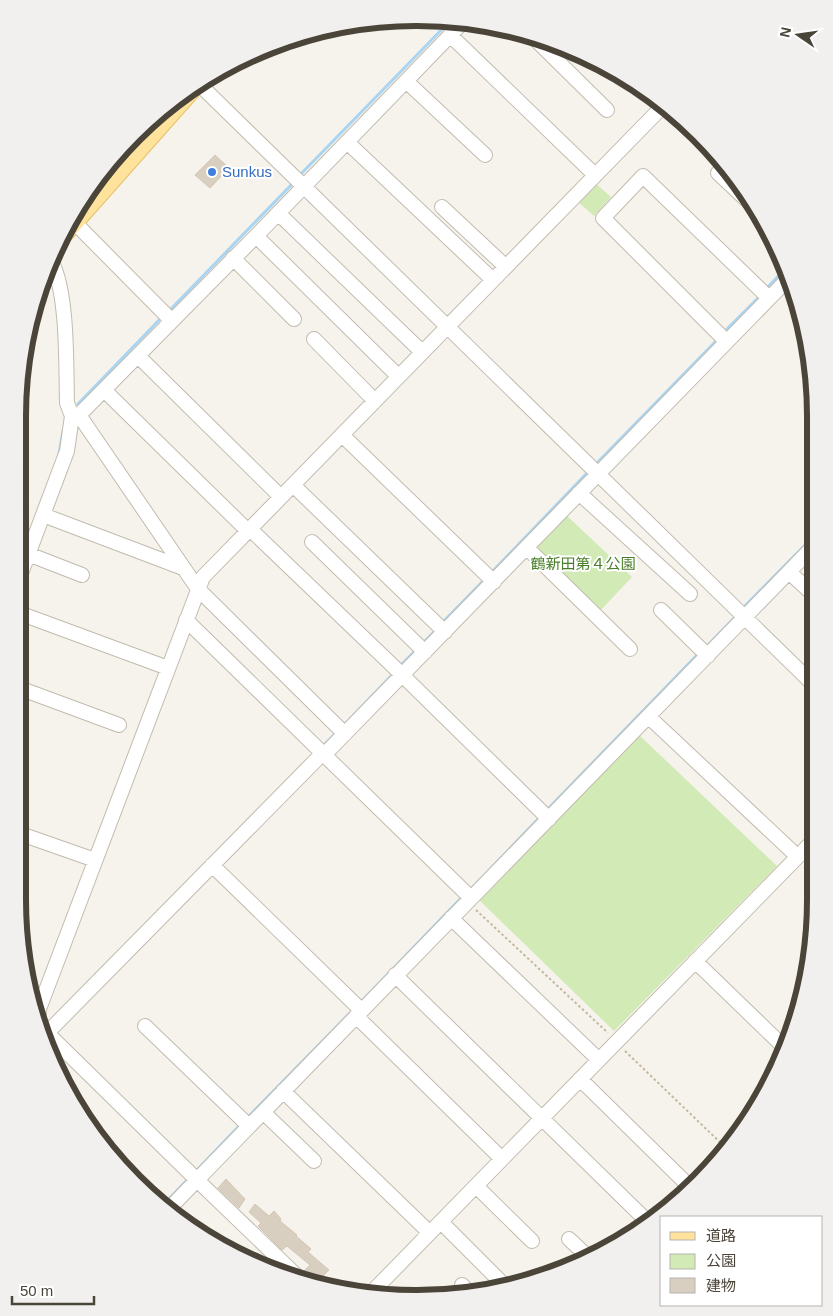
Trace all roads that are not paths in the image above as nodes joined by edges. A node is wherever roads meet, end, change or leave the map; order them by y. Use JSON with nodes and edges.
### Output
{"nodes":[{"id":1,"x":456,"y":29,"type":"edge"},
{"id":2,"x":450,"y":35,"type":"junction"},
{"id":3,"x":544,"y":48,"type":"edge"},
{"id":4,"x":406,"y":80,"type":"junction"},
{"id":5,"x":205,"y":89,"type":"edge"},
{"id":6,"x":607,"y":110,"type":"dead end"},
{"id":7,"x":658,"y":111,"type":"edge"},
{"id":8,"x":169,"y":115,"type":"edge"},
{"id":9,"x":347,"y":142,"type":"junction"},
{"id":10,"x":485,"y":155,"type":"dead end"},
{"id":11,"x":718,"y":173,"type":"dead end"},
{"id":12,"x":595,"y":175,"type":"junction"},
{"id":13,"x":300,"y":182,"type":"junction"},
{"id":14,"x":729,"y":184,"type":"edge"},
{"id":15,"x":88,"y":206,"type":"edge"},
{"id":16,"x":442,"y":206,"type":"dead end"},
{"id":17,"x":278,"y":213,"type":"junction"},
{"id":18,"x":77,"y":225,"type":"edge"},
{"id":19,"x":256,"y":236,"type":"junction"},
{"id":20,"x":234,"y":258,"type":"junction"},
{"id":21,"x":506,"y":267,"type":"junction"},
{"id":22,"x":55,"y":270,"type":"edge"},
{"id":23,"x":493,"y":280,"type":"junction"},
{"id":24,"x":783,"y":282,"type":"edge"},
{"id":25,"x":765,"y":294,"type":"junction"},
{"id":26,"x":167,"y":317,"type":"junction"},
{"id":27,"x":294,"y":319,"type":"dead end"},
{"id":28,"x":448,"y":326,"type":"junction"},
{"id":29,"x":722,"y":337,"type":"junction"},
{"id":30,"x":314,"y":339,"type":"dead end"},
{"id":31,"x":422,"y":352,"type":"junction"},
{"id":32,"x":138,"y":356,"type":"junction"},
{"id":33,"x":398,"y":376,"type":"junction"},
{"id":34,"x":104,"y":390,"type":"junction"},
{"id":35,"x":375,"y":400,"type":"junction"},
{"id":36,"x":75,"y":416,"type":"junction"},
{"id":37,"x":342,"y":435,"type":"junction"},
{"id":38,"x":594,"y":469,"type":"junction"},
{"id":39,"x":293,"y":485,"type":"junction"},
{"id":40,"x":579,"y":493,"type":"junction"},
{"id":41,"x":281,"y":497,"type":"junction"},
{"id":42,"x":43,"y":515,"type":"junction"},
{"id":43,"x":249,"y":530,"type":"junction"},
{"id":44,"x":312,"y":542,"type":"dead end"},
{"id":45,"x":527,"y":548,"type":"junction"},
{"id":46,"x":807,"y":553,"type":"edge"},
{"id":47,"x":28,"y":554,"type":"junction"},
{"id":48,"x":26,"y":560,"type":"edge"},
{"id":49,"x":183,"y":568,"type":"junction"},
{"id":50,"x":789,"y":572,"type":"junction"},
{"id":51,"x":82,"y":575,"type":"dead end"},
{"id":52,"x":490,"y":579,"type":"junction"},
{"id":53,"x":198,"y":589,"type":"junction"},
{"id":54,"x":807,"y":589,"type":"edge"},
{"id":55,"x":690,"y":594,"type":"dead end"},
{"id":56,"x":661,"y":610,"type":"dead end"},
{"id":57,"x":741,"y":613,"type":"junction"},
{"id":58,"x":26,"y":616,"type":"edge"},
{"id":59,"x":186,"y":620,"type":"junction"},
{"id":60,"x":441,"y":628,"type":"junction"},
{"id":61,"x":421,"y":649,"type":"junction"},
{"id":62,"x":630,"y":649,"type":"dead end"},
{"id":63,"x":704,"y":652,"type":"junction"},
{"id":64,"x":168,"y":668,"type":"junction"},
{"id":65,"x":399,"y":672,"type":"junction"},
{"id":66,"x":807,"y":678,"type":"edge"},
{"id":67,"x":26,"y":691,"type":"edge"},
{"id":68,"x":650,"y":717,"type":"junction"},
{"id":69,"x":119,"y":725,"type":"dead end"},
{"id":70,"x":341,"y":730,"type":"junction"},
{"id":71,"x":321,"y":751,"type":"junction"},
{"id":72,"x":545,"y":815,"type":"junction"},
{"id":73,"x":26,"y":836,"type":"edge"},
{"id":74,"x":807,"y":845,"type":"edge"},
{"id":75,"x":795,"y":854,"type":"junction"},
{"id":76,"x":95,"y":860,"type":"junction"},
{"id":77,"x":212,"y":865,"type":"junction"},
{"id":78,"x":468,"y":897,"type":"junction"},
{"id":79,"x":451,"y":918,"type":"junction"},
{"id":80,"x":695,"y":961,"type":"junction"},
{"id":81,"x":395,"y":975,"type":"junction"},
{"id":82,"x":41,"y":1004,"type":"edge"},
{"id":83,"x":358,"y":1009,"type":"junction"},
{"id":84,"x":144,"y":1026,"type":"dead end"},
{"id":85,"x":48,"y":1029,"type":"edge"},
{"id":86,"x":53,"y":1042,"type":"edge"},
{"id":87,"x":779,"y":1043,"type":"edge"},
{"id":88,"x":596,"y":1057,"type":"junction"},
{"id":89,"x":580,"y":1079,"type":"junction"},
{"id":90,"x":283,"y":1091,"type":"junction"},
{"id":91,"x":263,"y":1112,"type":"junction"},
{"id":92,"x":539,"y":1116,"type":"junction"},
{"id":93,"x":246,"y":1123,"type":"junction"},
{"id":94,"x":499,"y":1156,"type":"junction"},
{"id":95,"x":314,"y":1161,"type":"dead end"},
{"id":96,"x":193,"y":1177,"type":"junction"},
{"id":97,"x":685,"y":1182,"type":"edge"},
{"id":98,"x":476,"y":1186,"type":"junction"},
{"id":99,"x":173,"y":1204,"type":"edge"},
{"id":100,"x":643,"y":1217,"type":"edge"},
{"id":101,"x":440,"y":1222,"type":"junction"},
{"id":102,"x":427,"y":1230,"type":"junction"},
{"id":103,"x":569,"y":1239,"type":"dead end"},
{"id":104,"x":532,"y":1240,"type":"dead end"},
{"id":105,"x":583,"y":1252,"type":"edge"},
{"id":106,"x":289,"y":1268,"type":"edge"},
{"id":107,"x":499,"y":1280,"type":"edge"},
{"id":108,"x":376,"y":1287,"type":"edge"}],
"edges":[{"from":1,"to":2,"type":"street"},
{"from":2,"to":4,"type":"street"},
{"from":2,"to":12,"type":"street"},
{"from":3,"to":6,"type":"street"},
{"from":4,"to":9,"type":"street"},
{"from":4,"to":10,"type":"street"},
{"from":5,"to":13,"type":"street"},
{"from":7,"to":12,"type":"street"},
{"from":8,"to":15,"type":"main road"},
{"from":9,"to":13,"type":"street"},
{"from":9,"to":23,"type":"street"},
{"from":11,"to":14,"type":"street"},
{"from":12,"to":21,"type":"street"},
{"from":13,"to":17,"type":"street"},
{"from":13,"to":28,"type":"street"},
{"from":16,"to":21,"type":"street"},
{"from":17,"to":19,"type":"street"},
{"from":17,"to":31,"type":"street"},
{"from":18,"to":26,"type":"street"},
{"from":19,"to":20,"type":"street"},
{"from":19,"to":33,"type":"street"},
{"from":20,"to":26,"type":"street"},
{"from":20,"to":27,"type":"street"},
{"from":21,"to":23,"type":"street"},
{"from":22,"to":36,"type":"street"},
{"from":23,"to":28,"type":"street"},
{"from":24,"to":25,"type":"street"},
{"from":25,"to":29,"type":"street"},
{"from":25,"to":29,"type":"street"},
{"from":26,"to":32,"type":"street"},
{"from":28,"to":31,"type":"street"},
{"from":28,"to":38,"type":"street"},
{"from":29,"to":38,"type":"street"},
{"from":30,"to":35,"type":"street"},
{"from":31,"to":33,"type":"street"},
{"from":32,"to":34,"type":"street"},
{"from":32,"to":41,"type":"street"},
{"from":33,"to":35,"type":"street"},
{"from":34,"to":36,"type":"street"},
{"from":34,"to":43,"type":"street"},
{"from":35,"to":37,"type":"street"},
{"from":36,"to":42,"type":"street"},
{"from":36,"to":49,"type":"street"},
{"from":37,"to":39,"type":"street"},
{"from":37,"to":52,"type":"street"},
{"from":38,"to":40,"type":"street"},
{"from":38,"to":57,"type":"street"},
{"from":39,"to":41,"type":"street"},
{"from":39,"to":60,"type":"street"},
{"from":40,"to":45,"type":"street"},
{"from":40,"to":55,"type":"street"},
{"from":41,"to":43,"type":"street"},
{"from":42,"to":47,"type":"street"},
{"from":42,"to":49,"type":"street"},
{"from":43,"to":53,"type":"street"},
{"from":43,"to":65,"type":"street"},
{"from":44,"to":61,"type":"street"},
{"from":45,"to":52,"type":"street"},
{"from":45,"to":62,"type":"street"},
{"from":46,"to":50,"type":"street"},
{"from":47,"to":48,"type":"street"},
{"from":47,"to":51,"type":"street"},
{"from":49,"to":53,"type":"street"},
{"from":50,"to":54,"type":"street"},
{"from":50,"to":57,"type":"street"},
{"from":52,"to":60,"type":"street"},
{"from":53,"to":59,"type":"street"},
{"from":53,"to":70,"type":"street"},
{"from":56,"to":63,"type":"street"},
{"from":57,"to":63,"type":"street"},
{"from":57,"to":66,"type":"street"},
{"from":58,"to":64,"type":"street"},
{"from":59,"to":64,"type":"street"},
{"from":59,"to":71,"type":"street"},
{"from":60,"to":61,"type":"street"},
{"from":61,"to":65,"type":"street"},
{"from":63,"to":68,"type":"street"},
{"from":64,"to":76,"type":"street"},
{"from":65,"to":70,"type":"street"},
{"from":65,"to":72,"type":"street"},
{"from":67,"to":69,"type":"street"},
{"from":68,"to":72,"type":"street"},
{"from":68,"to":75,"type":"street"},
{"from":70,"to":71,"type":"street"},
{"from":71,"to":77,"type":"street"},
{"from":71,"to":78,"type":"street"},
{"from":72,"to":78,"type":"street"},
{"from":73,"to":76,"type":"street"},
{"from":74,"to":75,"type":"street"},
{"from":75,"to":80,"type":"street"},
{"from":76,"to":82,"type":"street"},
{"from":77,"to":83,"type":"street"},
{"from":77,"to":85,"type":"street"},
{"from":78,"to":79,"type":"street"},
{"from":79,"to":81,"type":"street"},
{"from":79,"to":88,"type":"street"},
{"from":80,"to":87,"type":"street"},
{"from":80,"to":88,"type":"street"},
{"from":81,"to":83,"type":"street"},
{"from":81,"to":92,"type":"street"},
{"from":83,"to":90,"type":"street"},
{"from":83,"to":94,"type":"street"},
{"from":84,"to":93,"type":"street"},
{"from":86,"to":96,"type":"street"},
{"from":88,"to":89,"type":"street"},
{"from":89,"to":92,"type":"street"},
{"from":89,"to":97,"type":"street"},
{"from":90,"to":91,"type":"street"},
{"from":90,"to":102,"type":"street"},
{"from":91,"to":93,"type":"street"},
{"from":91,"to":95,"type":"street"},
{"from":92,"to":94,"type":"street"},
{"from":92,"to":100,"type":"street"},
{"from":93,"to":96,"type":"street"},
{"from":94,"to":98,"type":"street"},
{"from":96,"to":99,"type":"street"},
{"from":96,"to":106,"type":"street"},
{"from":98,"to":101,"type":"street"},
{"from":98,"to":104,"type":"street"},
{"from":101,"to":102,"type":"street"},
{"from":101,"to":107,"type":"street"},
{"from":102,"to":108,"type":"street"},
{"from":103,"to":105,"type":"street"}]}
